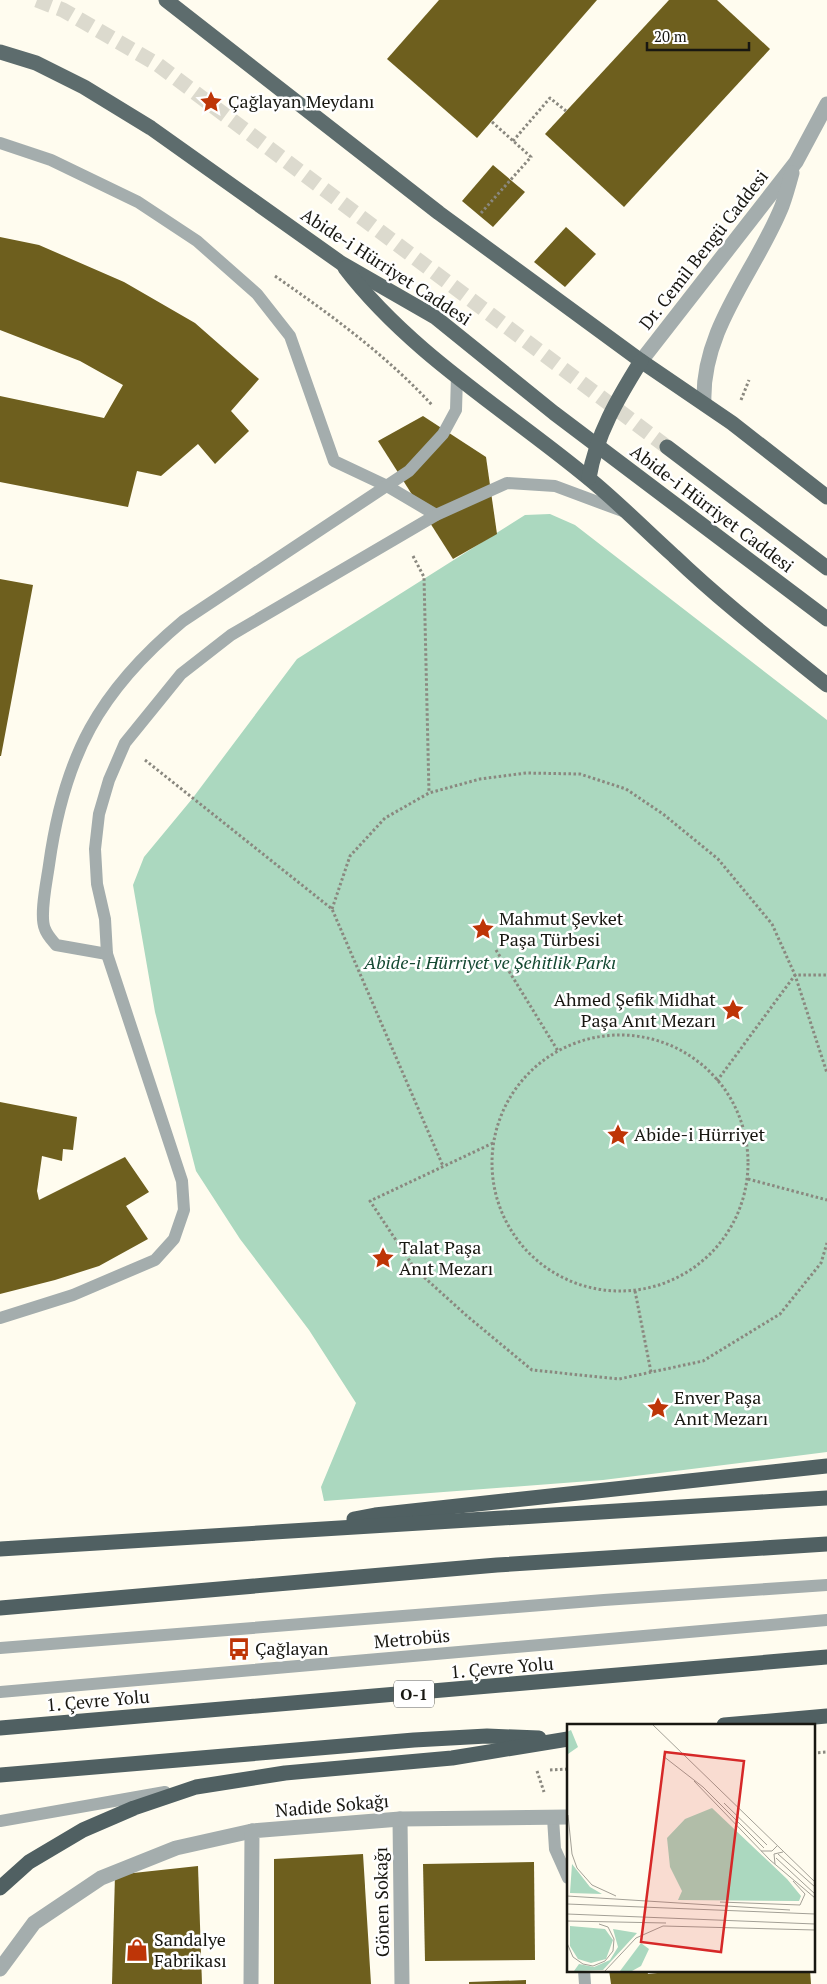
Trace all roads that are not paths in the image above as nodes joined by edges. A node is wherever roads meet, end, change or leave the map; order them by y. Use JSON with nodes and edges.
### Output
{"nodes":[{"id":1,"x":166,"y":0,"type":"edge"},
{"id":2,"x":0,"y":52,"type":"edge"},
{"id":3,"x":827,"y":104,"type":"edge"},
{"id":4,"x":0,"y":143,"type":"edge"},
{"id":5,"x":796,"y":162,"type":"junction"},
{"id":6,"x":341,"y":263,"type":"junction"},
{"id":7,"x":641,"y":361,"type":"junction"},
{"id":8,"x":456,"y":376,"type":"junction"},
{"id":9,"x":704,"y":403,"type":"junction"},
{"id":10,"x":597,"y":445,"type":"junction"},
{"id":11,"x":667,"y":447,"type":"tunnel mouth"},
{"id":12,"x":589,"y":478,"type":"junction"},
{"id":13,"x":387,"y":486,"type":"junction"},
{"id":14,"x":827,"y":497,"type":"edge"},
{"id":15,"x":630,"y":513,"type":"junction"},
{"id":16,"x":436,"y":515,"type":"junction"},
{"id":17,"x":827,"y":568,"type":"edge"},
{"id":18,"x":827,"y":619,"type":"edge"},
{"id":19,"x":827,"y":685,"type":"edge"},
{"id":20,"x":107,"y":954,"type":"junction"},
{"id":21,"x":0,"y":1318,"type":"edge"},
{"id":22,"x":827,"y":1466,"type":"edge"},
{"id":23,"x":827,"y":1498,"type":"edge"},
{"id":24,"x":306,"y":1529,"type":"junction"},
{"id":25,"x":827,"y":1544,"type":"edge"},
{"id":26,"x":0,"y":1549,"type":"edge"},
{"id":27,"x":827,"y":1585,"type":"edge"},
{"id":28,"x":0,"y":1608,"type":"edge"},
{"id":29,"x":827,"y":1620,"type":"edge"},
{"id":30,"x":0,"y":1648,"type":"edge"},
{"id":31,"x":827,"y":1657,"type":"edge"},
{"id":32,"x":0,"y":1692,"type":"edge"},
{"id":33,"x":827,"y":1716,"type":"edge"},
{"id":34,"x":735,"y":1724,"type":"edge"},
{"id":35,"x":0,"y":1728,"type":"edge"},
{"id":36,"x":567,"y":1739,"type":"edge"},
{"id":37,"x":567,"y":1739,"type":"edge"},
{"id":38,"x":0,"y":1775,"type":"edge"},
{"id":39,"x":196,"y":1787,"type":"junction"},
{"id":40,"x":561,"y":1818,"type":"edge"},
{"id":41,"x":400,"y":1819,"type":"junction"},
{"id":42,"x":0,"y":1821,"type":"edge"},
{"id":43,"x":252,"y":1831,"type":"junction"},
{"id":44,"x":567,"y":1876,"type":"edge"},
{"id":45,"x":0,"y":1888,"type":"edge"},
{"id":46,"x":0,"y":1969,"type":"edge"},
{"id":47,"x":251,"y":1984,"type":"edge"},
{"id":48,"x":402,"y":1984,"type":"edge"}],
"edges":[{"from":1,"to":7,"type":"main road"},
{"from":2,"to":6,"type":"main road","name":"Abide-i Hürriyet Caddesi"},
{"from":3,"to":5,"type":"street","name":"Dr. Cemil Bengü Caddesi"},
{"from":4,"to":13,"type":"lane"},
{"from":5,"to":7,"type":"street","name":"Dr. Cemil Bengü Caddesi"},
{"from":5,"to":9,"type":"street","name":"Dr. Cemil Bengü Caddesi"},
{"from":6,"to":8,"type":"main road"},
{"from":6,"to":10,"type":"main road","name":"Abide-i Hürriyet Caddesi"},
{"from":7,"to":9,"type":"main road"},
{"from":7,"to":10,"type":"main road"},
{"from":8,"to":12,"type":"main road"},
{"from":8,"to":13,"type":"lane"},
{"from":9,"to":14,"type":"main road"},
{"from":10,"to":12,"type":"main road"},
{"from":10,"to":18,"type":"main road","name":"Abide-i Hürriyet Caddesi"},
{"from":11,"to":17,"type":"main road","name":"Abide-i Hürriyet Caddesi"},
{"from":12,"to":15,"type":"main road"},
{"from":13,"to":16,"type":"lane"},
{"from":13,"to":20,"type":"lane"},
{"from":15,"to":16,"type":"lane"},
{"from":15,"to":19,"type":"main road"},
{"from":16,"to":20,"type":"lane"},
{"from":20,"to":21,"type":"lane"},
{"from":22,"to":24,"type":"highway"},
{"from":23,"to":24,"type":"highway"},
{"from":24,"to":26,"type":"highway"},
{"from":25,"to":28,"type":"highway"},
{"from":27,"to":30,"type":"lane","name":"Metrobüs"},
{"from":29,"to":32,"type":"lane","name":"Metrobüs"},
{"from":31,"to":35,"type":"highway","name":"1. Çevre Yolu","number":"O-1"},
{"from":33,"to":34,"type":"highway"},
{"from":36,"to":38,"type":"highway"},
{"from":37,"to":39,"type":"highway"},
{"from":39,"to":42,"type":"lane"},
{"from":39,"to":45,"type":"highway"},
{"from":40,"to":41,"type":"street","name":"Nadide Sokağı"},
{"from":40,"to":44,"type":"lane"},
{"from":41,"to":43,"type":"street","name":"Nadide Sokağı"},
{"from":41,"to":48,"type":"street","name":"Gönen Sokağı"},
{"from":43,"to":46,"type":"street"},
{"from":43,"to":47,"type":"street","name":"Nadide Sokağı"}]}
